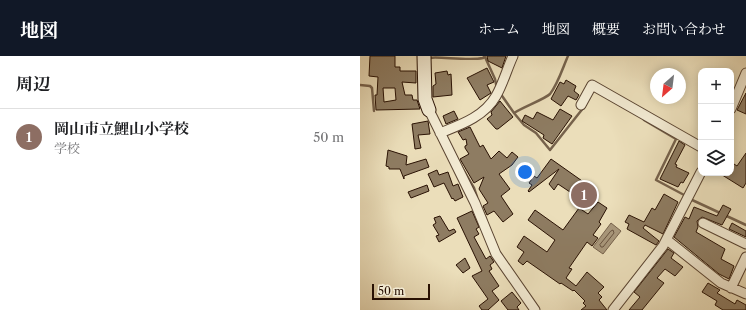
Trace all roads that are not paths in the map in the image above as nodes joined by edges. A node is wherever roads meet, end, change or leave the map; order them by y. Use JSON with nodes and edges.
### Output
{"nodes":[{"id":1,"x":424,"y":56,"type":"edge"},
{"id":2,"x":513,"y":56,"type":"edge"},
{"id":3,"x":746,"y":73,"type":"edge"},
{"id":4,"x":744,"y":86,"type":"edge"},
{"id":5,"x":734,"y":104,"type":"edge"},
{"id":6,"x":581,"y":105,"type":"dead end"},
{"id":7,"x":429,"y":110,"type":"joint"},
{"id":8,"x":440,"y":133,"type":"junction"},
{"id":9,"x":698,"y":145,"type":"edge"},
{"id":10,"x":699,"y":176,"type":"edge"},
{"id":11,"x":703,"y":223,"type":"dead end"},
{"id":12,"x":667,"y":240,"type":"junction"},
{"id":13,"x":746,"y":244,"type":"edge"},
{"id":14,"x":746,"y":257,"type":"edge"},
{"id":15,"x":731,"y":288,"type":"junction"},
{"id":16,"x":746,"y":294,"type":"edge"},
{"id":17,"x":535,"y":310,"type":"edge"},
{"id":18,"x":613,"y":310,"type":"edge"}],
"edges":[{"from":1,"to":7,"type":"main road"},
{"from":2,"to":8,"type":"street"},
{"from":3,"to":4,"type":"street"},
{"from":4,"to":5,"type":"street"},
{"from":6,"to":9,"type":"street"},
{"from":7,"to":8,"type":"street"},
{"from":8,"to":17,"type":"street"},
{"from":10,"to":12,"type":"street"},
{"from":11,"to":13,"type":"street"},
{"from":12,"to":15,"type":"street"},
{"from":12,"to":18,"type":"street"},
{"from":14,"to":15,"type":"street"},
{"from":15,"to":16,"type":"street"}]}
